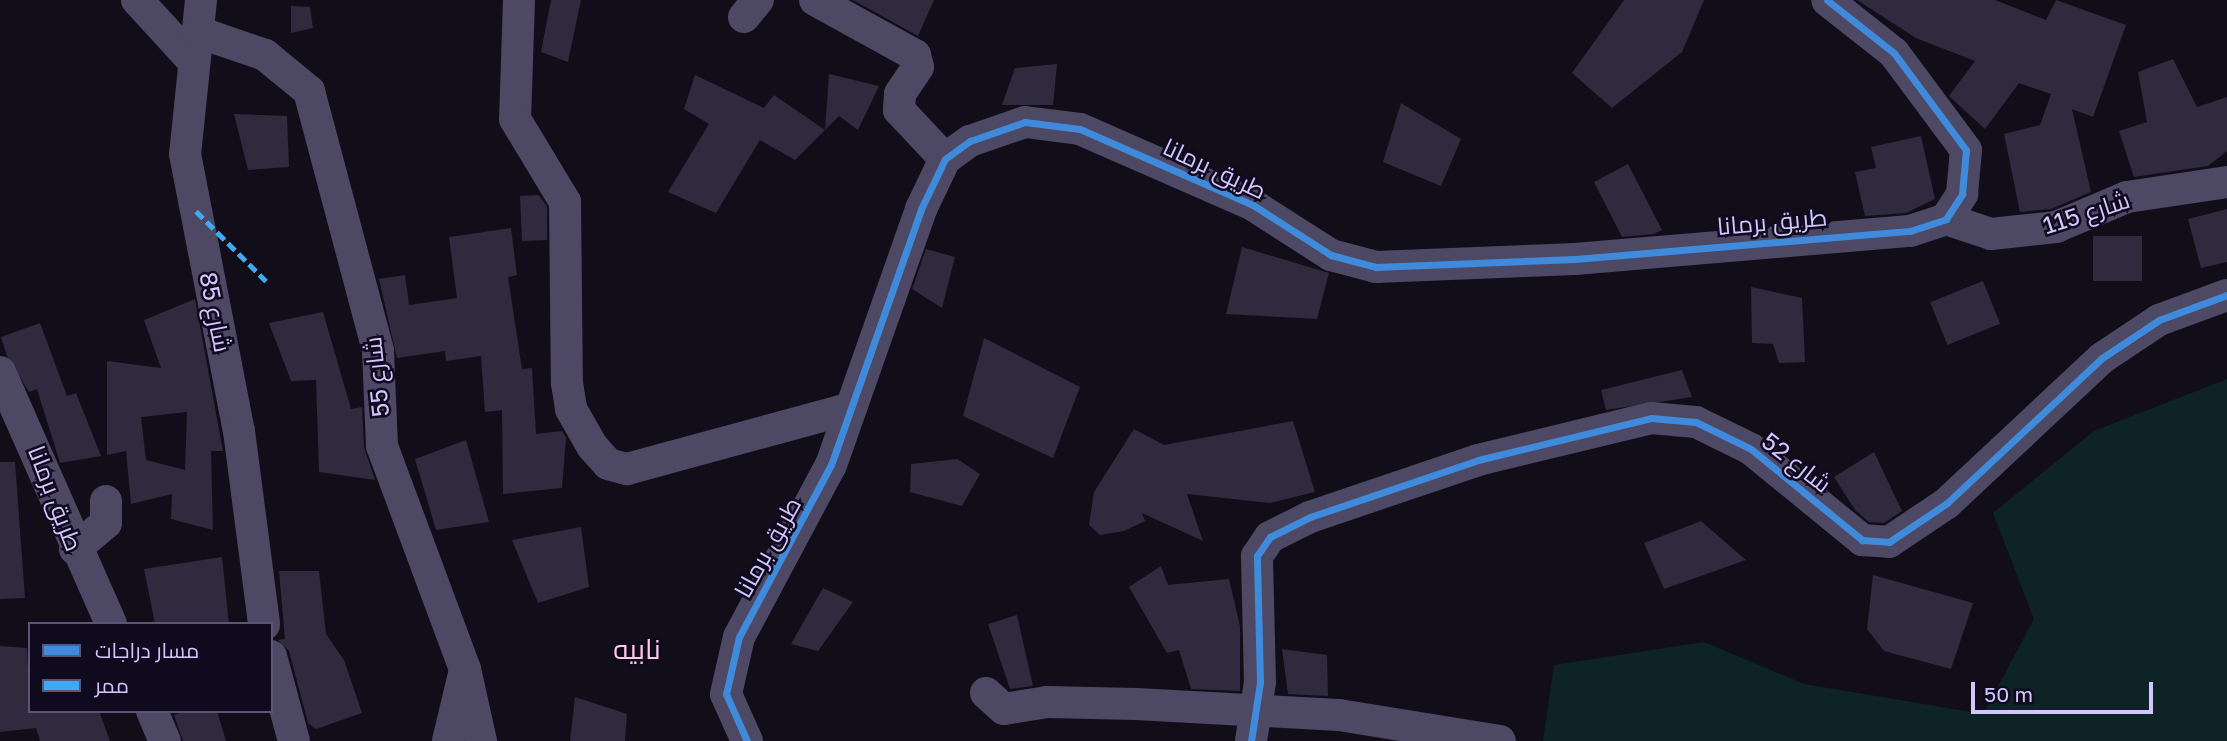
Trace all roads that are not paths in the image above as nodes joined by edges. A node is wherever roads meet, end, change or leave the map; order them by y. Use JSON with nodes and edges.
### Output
{"nodes":[{"id":1,"x":137,"y":0,"type":"edge"},
{"id":2,"x":201,"y":0,"type":"edge"},
{"id":3,"x":519,"y":0,"type":"edge"},
{"id":4,"x":815,"y":0,"type":"edge"},
{"id":5,"x":1827,"y":0,"type":"edge"},
{"id":6,"x":196,"y":47,"type":"junction"},
{"id":7,"x":945,"y":159,"type":"junction"},
{"id":8,"x":2227,"y":182,"type":"edge"},
{"id":9,"x":1947,"y":219,"type":"junction"},
{"id":10,"x":2227,"y":295,"type":"edge"},
{"id":11,"x":0,"y":372,"type":"edge"},
{"id":12,"x":852,"y":408,"type":"junction"},
{"id":13,"x":106,"y":501,"type":"dead end"},
{"id":14,"x":75,"y":549,"type":"junction"},
{"id":15,"x":110,"y":622,"type":"edge"},
{"id":16,"x":264,"y":622,"type":"edge"},
{"id":17,"x":273,"y":663,"type":"edge"},
{"id":18,"x":465,"y":669,"type":"junction"},
{"id":19,"x":986,"y":692,"type":"dead end"},
{"id":20,"x":153,"y":713,"type":"edge"},
{"id":21,"x":1253,"y":727,"type":"edge"},
{"id":22,"x":165,"y":741,"type":"edge"},
{"id":23,"x":294,"y":741,"type":"edge"},
{"id":24,"x":447,"y":741,"type":"edge"},
{"id":25,"x":481,"y":741,"type":"edge"},
{"id":26,"x":747,"y":741,"type":"edge"},
{"id":27,"x":1500,"y":741,"type":"edge"}],
"edges":[{"from":1,"to":6,"type":"street"},
{"from":2,"to":6,"type":"street","name":"شارع 85"},
{"from":3,"to":12,"type":"street"},
{"from":4,"to":7,"type":"street"},
{"from":5,"to":9,"type":"street"},
{"from":6,"to":16,"type":"street","name":"شارع 85"},
{"from":6,"to":18,"type":"street","name":"شارع 55"},
{"from":7,"to":9,"type":"street","name":"طريق برمانا"},
{"from":7,"to":12,"type":"street","name":"طريق برمانا"},
{"from":8,"to":9,"type":"street","name":"شارع 115"},
{"from":10,"to":21,"type":"street","name":"شارع 52"},
{"from":11,"to":14,"type":"street","name":"طريق برمانا"},
{"from":12,"to":26,"type":"street","name":"طريق برمانا"},
{"from":13,"to":14,"type":"street"},
{"from":14,"to":15,"type":"street","name":"طريق برمانا"},
{"from":17,"to":23,"type":"street"},
{"from":18,"to":24,"type":"street"},
{"from":18,"to":25,"type":"street","name":"شارع 55"},
{"from":19,"to":21,"type":"street"},
{"from":20,"to":22,"type":"street"},
{"from":21,"to":27,"type":"street"}]}
